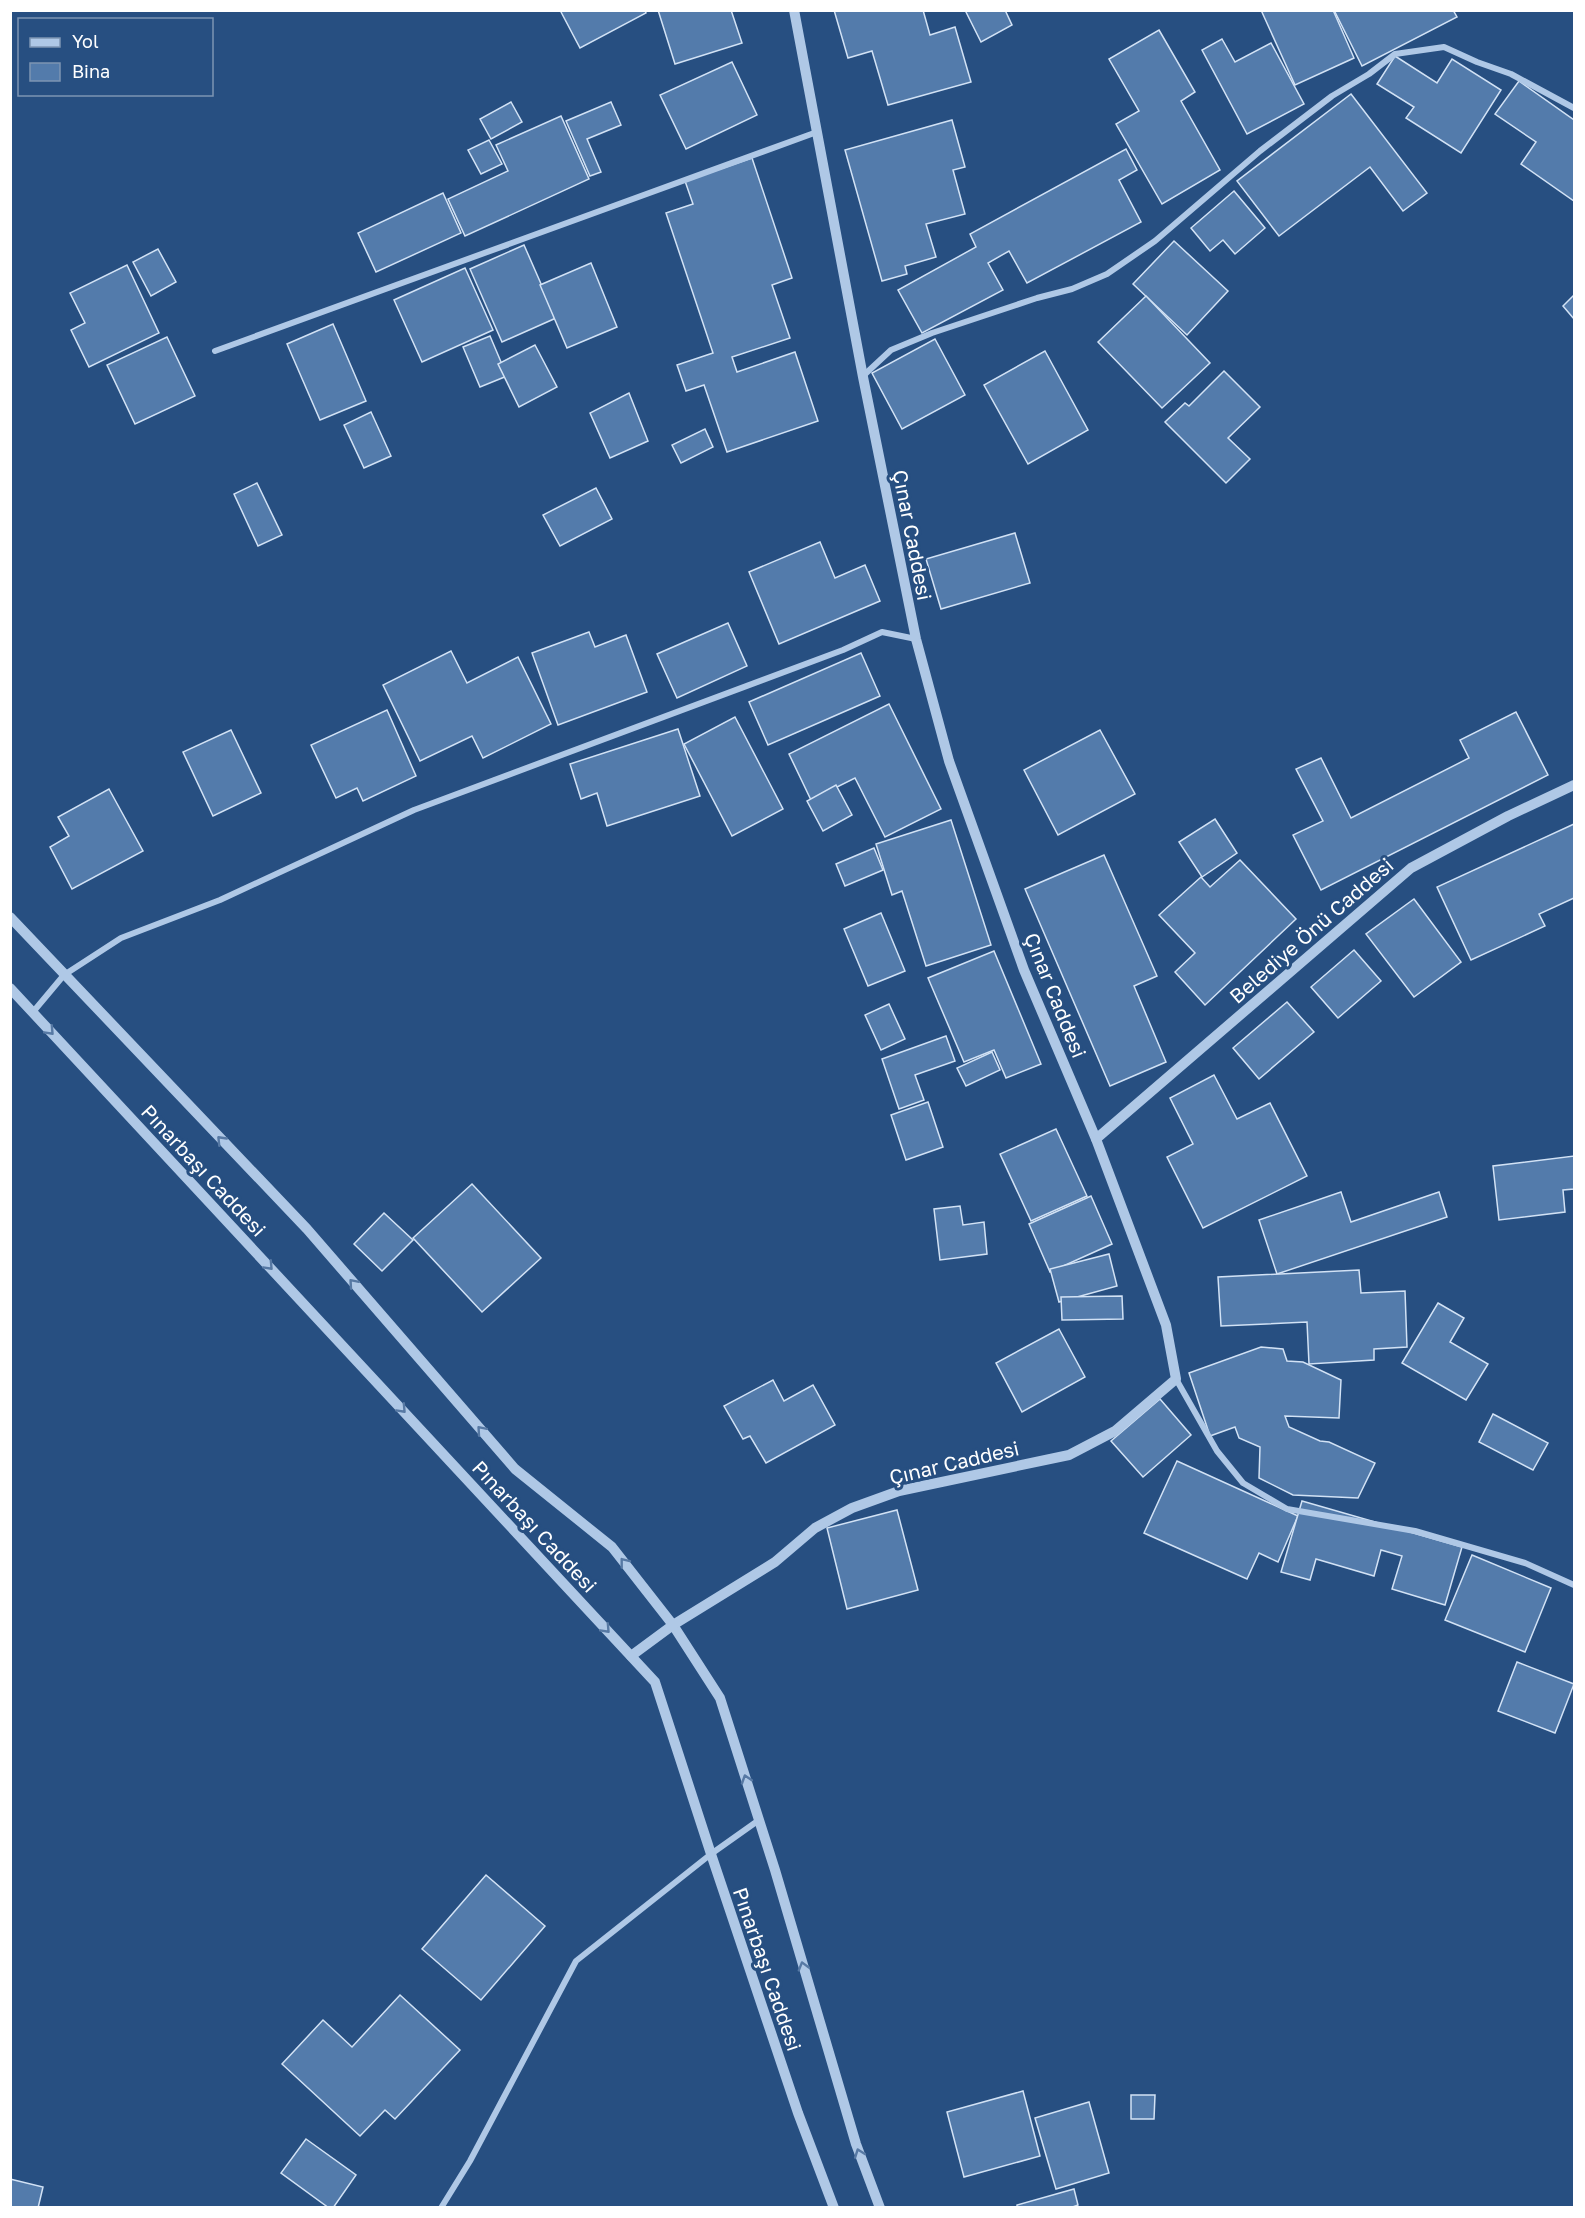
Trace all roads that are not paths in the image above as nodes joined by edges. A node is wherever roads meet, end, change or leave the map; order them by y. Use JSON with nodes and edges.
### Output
{"nodes":[{"id":1,"x":794,"y":10,"type":"edge"},
{"id":2,"x":1575,"y":108,"type":"edge"},
{"id":3,"x":817,"y":132,"type":"junction"},
{"id":4,"x":215,"y":351,"type":"dead end"},
{"id":5,"x":862,"y":377,"type":"junction"},
{"id":6,"x":916,"y":639,"type":"junction"},
{"id":7,"x":1575,"y":785,"type":"edge"},
{"id":8,"x":10,"y":917,"type":"edge"},
{"id":9,"x":64,"y":975,"type":"junction"},
{"id":10,"x":10,"y":988,"type":"edge"},
{"id":11,"x":33,"y":1012,"type":"junction"},
{"id":12,"x":1096,"y":1139,"type":"junction"},
{"id":13,"x":1176,"y":1379,"type":"junction"},
{"id":14,"x":1575,"y":1585,"type":"edge"},
{"id":15,"x":673,"y":1625,"type":"junction"},
{"id":16,"x":631,"y":1656,"type":"junction"},
{"id":17,"x":759,"y":1820,"type":"junction"},
{"id":18,"x":711,"y":1854,"type":"junction"},
{"id":19,"x":441,"y":2208,"type":"edge"},
{"id":20,"x":834,"y":2208,"type":"edge"},
{"id":21,"x":880,"y":2208,"type":"edge"}],
"edges":[{"from":1,"to":3,"type":"street","name":"Çınar Caddesi"},
{"from":2,"to":5,"type":"street"},
{"from":3,"to":4,"type":"street"},
{"from":3,"to":5,"type":"street","name":"Çınar Caddesi"},
{"from":5,"to":6,"type":"street","name":"Çınar Caddesi"},
{"from":6,"to":9,"type":"street"},
{"from":6,"to":12,"type":"street","name":"Çınar Caddesi"},
{"from":7,"to":12,"type":"street","name":"Belediye Önü Caddesi"},
{"from":8,"to":9,"type":"street","name":"Pınarbaşı Caddesi"},
{"from":9,"to":11,"type":"street"},
{"from":15,"to":9,"type":"street","name":"Pınarbaşı Caddesi","one_way":true},
{"from":10,"to":11,"type":"street","name":"Pınarbaşı Caddesi"},
{"from":11,"to":16,"type":"street","name":"Pınarbaşı Caddesi","one_way":true},
{"from":12,"to":13,"type":"street","name":"Çınar Caddesi"},
{"from":13,"to":14,"type":"street"},
{"from":13,"to":15,"type":"street","name":"Çınar Caddesi"},
{"from":15,"to":16,"type":"street","name":"Çınar Caddesi"},
{"from":17,"to":15,"type":"street","name":"Pınarbaşı Caddesi","one_way":true},
{"from":16,"to":18,"type":"street","name":"Pınarbaşı Caddesi"},
{"from":17,"to":18,"type":"street"},
{"from":21,"to":17,"type":"street","name":"Pınarbaşı Caddesi","one_way":true},
{"from":18,"to":19,"type":"street"},
{"from":18,"to":20,"type":"street","name":"Pınarbaşı Caddesi"}]}
